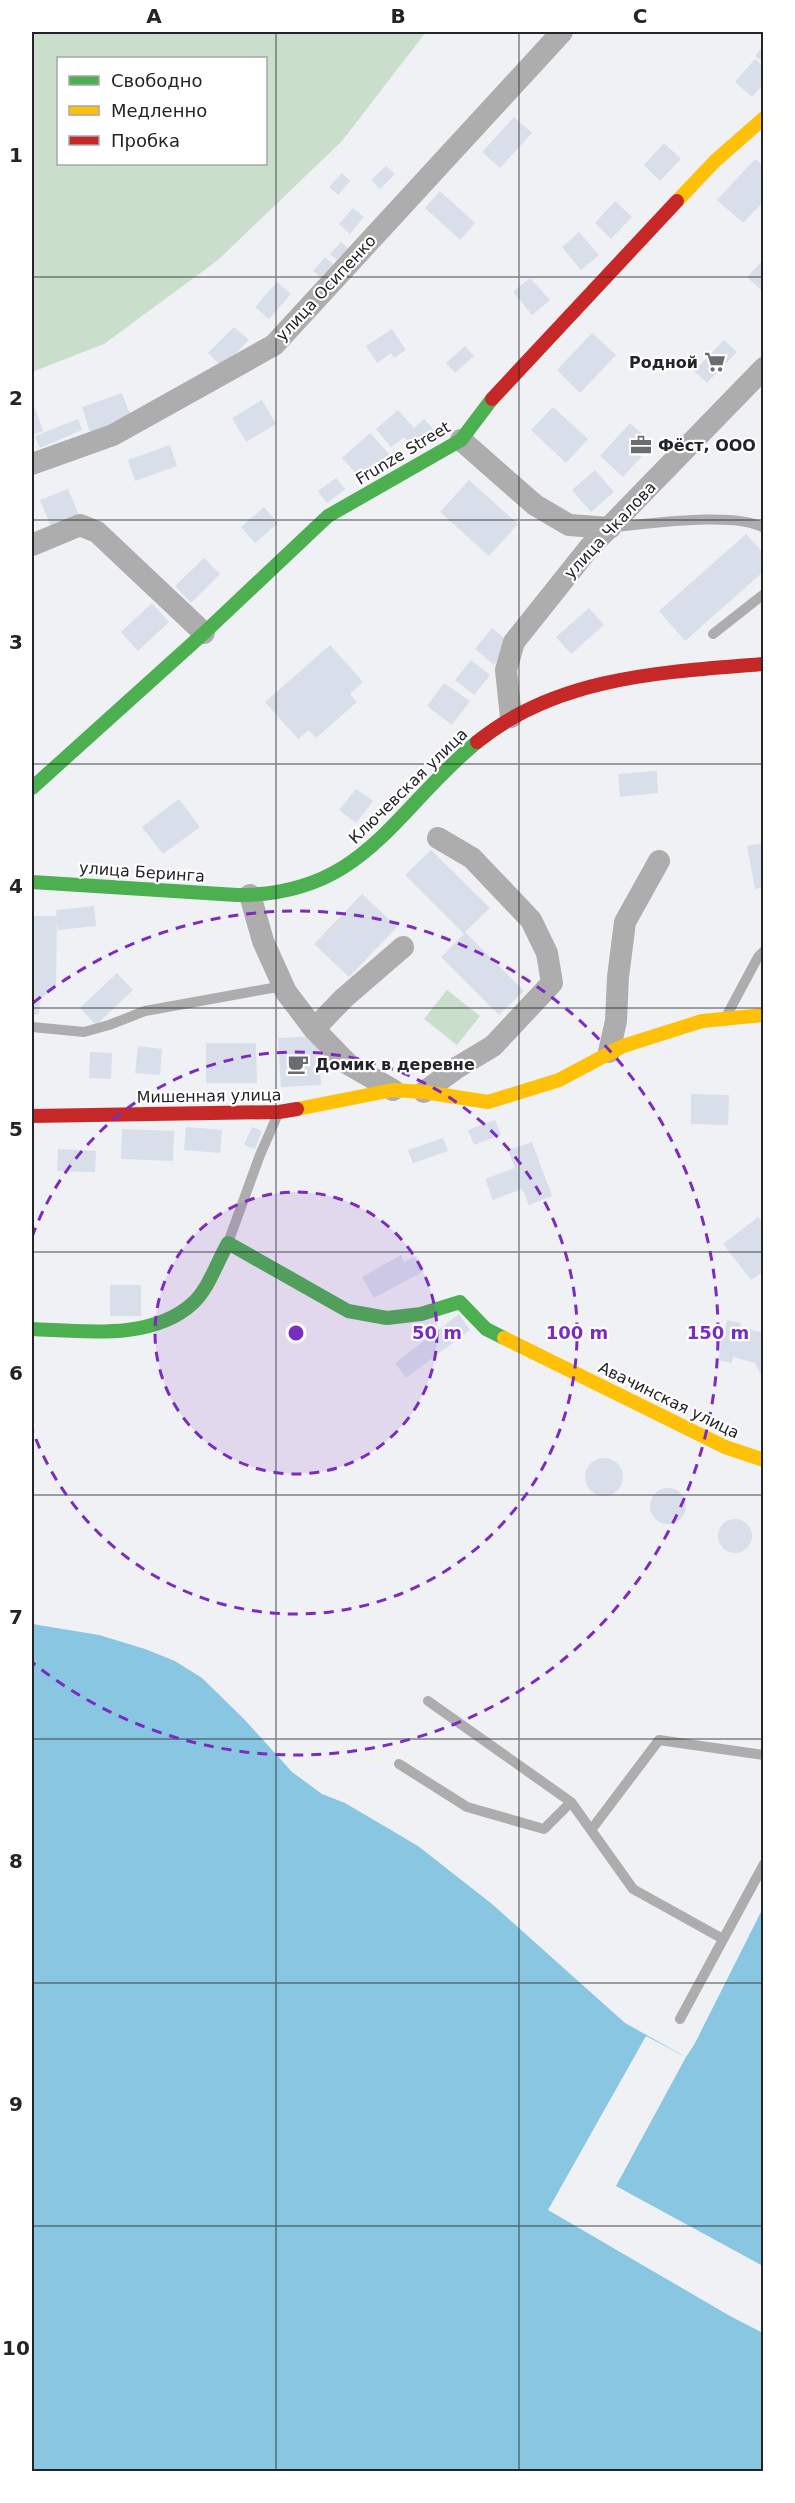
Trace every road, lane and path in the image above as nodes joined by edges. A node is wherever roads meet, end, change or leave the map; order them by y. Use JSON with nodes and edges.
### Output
{"nodes":[{"id":1,"x":562,"y":32,"type":"edge"},
{"id":2,"x":763,"y":119,"type":"edge"},
{"id":3,"x":764,"y":368,"type":"edge"},
{"id":4,"x":461,"y":440,"type":"junction"},
{"id":5,"x":32,"y":464,"type":"edge"},
{"id":6,"x":610,"y":528,"type":"junction"},
{"id":7,"x":764,"y":528,"type":"edge"},
{"id":8,"x":32,"y":545,"type":"edge"},
{"id":9,"x":764,"y":594,"type":"edge"},
{"id":10,"x":204,"y":633,"type":"junction"},
{"id":11,"x":713,"y":634,"type":"dead end"},
{"id":12,"x":764,"y":664,"type":"edge"},
{"id":13,"x":511,"y":717,"type":"junction"},
{"id":14,"x":32,"y":788,"type":"edge"},
{"id":15,"x":438,"y":838,"type":"dead end"},
{"id":16,"x":659,"y":861,"type":"dead end"},
{"id":17,"x":32,"y":882,"type":"edge"},
{"id":18,"x":250,"y":895,"type":"junction"},
{"id":19,"x":403,"y":947,"type":"dead end"},
{"id":20,"x":764,"y":951,"type":"edge"},
{"id":21,"x":283,"y":986,"type":"junction"},
{"id":22,"x":764,"y":1015,"type":"edge"},
{"id":23,"x":726,"y":1017,"type":"junction"},
{"id":24,"x":32,"y":1027,"type":"edge"},
{"id":25,"x":314,"y":1029,"type":"junction"},
{"id":26,"x":609,"y":1052,"type":"junction"},
{"id":27,"x":393,"y":1090,"type":"junction"},
{"id":28,"x":424,"y":1092,"type":"junction"},
{"id":29,"x":279,"y":1112,"type":"junction"},
{"id":30,"x":32,"y":1116,"type":"edge"},
{"id":31,"x":228,"y":1243,"type":"junction"},
{"id":32,"x":32,"y":1329,"type":"edge"},
{"id":33,"x":764,"y":1460,"type":"edge"},
{"id":34,"x":428,"y":1701,"type":"dead end"},
{"id":35,"x":764,"y":1755,"type":"edge"},
{"id":36,"x":399,"y":1764,"type":"dead end"},
{"id":37,"x":571,"y":1802,"type":"junction"},
{"id":38,"x":591,"y":1830,"type":"junction"},
{"id":39,"x":764,"y":1864,"type":"edge"},
{"id":40,"x":723,"y":1939,"type":"junction"},
{"id":41,"x":680,"y":2019,"type":"dead end"}],
"edges":[{"from":1,"to":5,"type":"street","name":"улица Осипенко"},
{"from":2,"to":4,"type":"street","name":"Frunze Street"},
{"from":3,"to":6,"type":"street","name":"улица Чкалова"},
{"from":4,"to":6,"type":"street"},
{"from":4,"to":10,"type":"street","name":"Frunze Street"},
{"from":6,"to":7,"type":"lane"},
{"from":6,"to":13,"type":"street","name":"улица Чкалова"},
{"from":8,"to":10,"type":"street"},
{"from":9,"to":11,"type":"lane"},
{"from":10,"to":14,"type":"street","name":"Frunze Street"},
{"from":12,"to":13,"type":"street","name":"Ключевская улица"},
{"from":13,"to":18,"type":"street","name":"Ключевская улица"},
{"from":15,"to":28,"type":"street"},
{"from":16,"to":26,"type":"street"},
{"from":17,"to":18,"type":"street","name":"улица Беринга"},
{"from":18,"to":21,"type":"street"},
{"from":19,"to":25,"type":"street"},
{"from":20,"to":23,"type":"lane"},
{"from":21,"to":24,"type":"lane"},
{"from":21,"to":25,"type":"street"},
{"from":22,"to":23,"type":"street","name":"Мишенная улица"},
{"from":23,"to":26,"type":"street","name":"Мишенная улица"},
{"from":25,"to":27,"type":"street"},
{"from":26,"to":28,"type":"street","name":"Мишенная улица"},
{"from":27,"to":28,"type":"street","name":"Мишенная улица"},
{"from":27,"to":29,"type":"street","name":"Мишенная улица"},
{"from":29,"to":30,"type":"street","name":"Мишенная улица"},
{"from":29,"to":31,"type":"lane"},
{"from":31,"to":32,"type":"street"},
{"from":31,"to":33,"type":"street","name":"Авачинская улица"},
{"from":34,"to":37,"type":"lane"},
{"from":35,"to":38,"type":"lane"},
{"from":36,"to":37,"type":"lane"},
{"from":37,"to":38,"type":"lane"},
{"from":38,"to":40,"type":"lane"},
{"from":39,"to":40,"type":"lane"},
{"from":40,"to":41,"type":"lane"}]}
